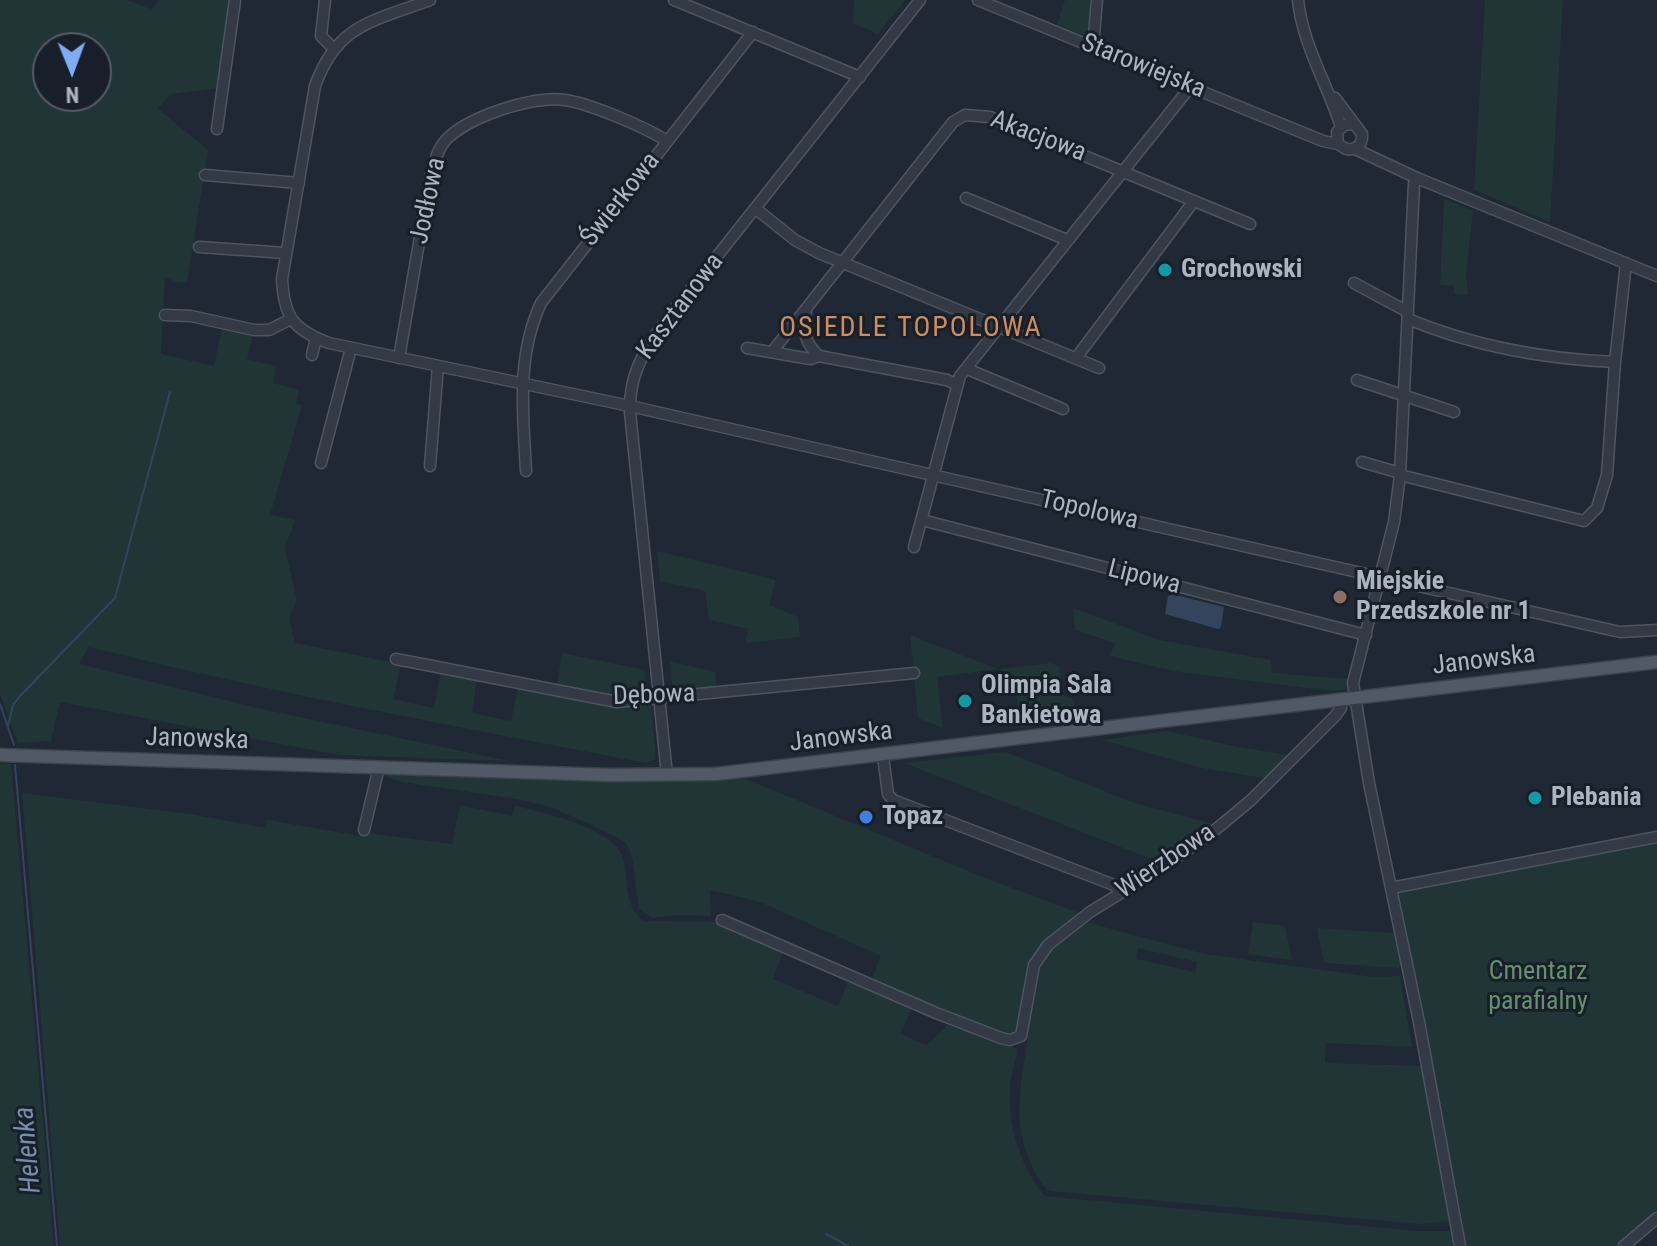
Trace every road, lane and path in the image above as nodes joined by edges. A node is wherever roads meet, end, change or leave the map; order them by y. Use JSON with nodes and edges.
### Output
{"nodes":[{"id":1,"x":235,"y":0,"type":"edge"},
{"id":2,"x":325,"y":0,"type":"edge"},
{"id":3,"x":430,"y":0,"type":"edge"},
{"id":4,"x":674,"y":0,"type":"edge"},
{"id":5,"x":920,"y":0,"type":"edge"},
{"id":6,"x":978,"y":0,"type":"edge"},
{"id":7,"x":1097,"y":0,"type":"edge"},
{"id":8,"x":1298,"y":0,"type":"edge"},
{"id":9,"x":753,"y":32,"type":"junction"},
{"id":10,"x":1091,"y":45,"type":"junction"},
{"id":11,"x":333,"y":48,"type":"junction"},
{"id":12,"x":860,"y":77,"type":"junction"},
{"id":13,"x":1191,"y":86,"type":"junction"},
{"id":14,"x":1327,"y":87,"type":"junction"},
{"id":15,"x":1354,"y":124,"type":"junction"},
{"id":16,"x":217,"y":129,"type":"dead end"},
{"id":17,"x":1339,"y":129,"type":"junction"},
{"id":18,"x":1309,"y":134,"type":"junction"},
{"id":19,"x":1363,"y":138,"type":"junction"},
{"id":20,"x":667,"y":141,"type":"junction"},
{"id":21,"x":1338,"y":144,"type":"junction"},
{"id":22,"x":1355,"y":149,"type":"junction"},
{"id":23,"x":1395,"y":167,"type":"junction"},
{"id":24,"x":1121,"y":170,"type":"junction"},
{"id":25,"x":205,"y":175,"type":"dead end"},
{"id":26,"x":1417,"y":178,"type":"junction"},
{"id":27,"x":299,"y":183,"type":"junction"},
{"id":28,"x":966,"y":198,"type":"dead end"},
{"id":29,"x":1194,"y":201,"type":"junction"},
{"id":30,"x":756,"y":209,"type":"junction"},
{"id":31,"x":1250,"y":224,"type":"dead end"},
{"id":32,"x":1067,"y":240,"type":"junction"},
{"id":33,"x":199,"y":247,"type":"dead end"},
{"id":34,"x":286,"y":253,"type":"junction"},
{"id":35,"x":842,"y":263,"type":"junction"},
{"id":36,"x":1626,"y":263,"type":"junction"},
{"id":37,"x":1657,"y":276,"type":"edge"},
{"id":38,"x":1354,"y":283,"type":"dead end"},
{"id":39,"x":808,"y":307,"type":"junction"},
{"id":40,"x":165,"y":315,"type":"dead end"},
{"id":41,"x":1408,"y":315,"type":"junction"},
{"id":42,"x":291,"y":319,"type":"junction"},
{"id":43,"x":998,"y":327,"type":"junction"},
{"id":44,"x":316,"y":338,"type":"junction"},
{"id":45,"x":351,"y":348,"type":"junction"},
{"id":46,"x":747,"y":348,"type":"dead end"},
{"id":47,"x":772,"y":352,"type":"junction"},
{"id":48,"x":312,"y":355,"type":"dead end"},
{"id":49,"x":819,"y":356,"type":"junction"},
{"id":50,"x":399,"y":358,"type":"junction"},
{"id":51,"x":1076,"y":358,"type":"junction"},
{"id":52,"x":1615,"y":362,"type":"junction"},
{"id":53,"x":438,"y":366,"type":"junction"},
{"id":54,"x":967,"y":367,"type":"junction"},
{"id":55,"x":1099,"y":368,"type":"dead end"},
{"id":56,"x":1357,"y":380,"type":"dead end"},
{"id":57,"x":522,"y":384,"type":"junction"},
{"id":58,"x":956,"y":384,"type":"junction"},
{"id":59,"x":1403,"y":395,"type":"junction"},
{"id":60,"x":630,"y":406,"type":"junction"},
{"id":61,"x":1063,"y":409,"type":"dead end"},
{"id":62,"x":1454,"y":412,"type":"dead end"},
{"id":63,"x":1362,"y":462,"type":"dead end"},
{"id":64,"x":321,"y":463,"type":"dead end"},
{"id":65,"x":430,"y":466,"type":"dead end"},
{"id":66,"x":526,"y":471,"type":"dead end"},
{"id":67,"x":1400,"y":474,"type":"junction"},
{"id":68,"x":933,"y":475,"type":"junction"},
{"id":69,"x":922,"y":520,"type":"junction"},
{"id":70,"x":914,"y":547,"type":"dead end"},
{"id":71,"x":1381,"y":577,"type":"junction"},
{"id":72,"x":1657,"y":630,"type":"edge"},
{"id":73,"x":1366,"y":635,"type":"junction"},
{"id":74,"x":396,"y":659,"type":"dead end"},
{"id":75,"x":1657,"y":662,"type":"edge"},
{"id":76,"x":914,"y":673,"type":"dead end"},
{"id":77,"x":660,"y":698,"type":"junction"},
{"id":78,"x":1355,"y":699,"type":"junction"},
{"id":79,"x":1340,"y":701,"type":"junction"},
{"id":80,"x":0,"y":755,"type":"edge"},
{"id":81,"x":883,"y":756,"type":"junction"},
{"id":82,"x":379,"y":767,"type":"junction"},
{"id":83,"x":667,"y":775,"type":"junction"},
{"id":84,"x":364,"y":830,"type":"dead end"},
{"id":85,"x":1657,"y":837,"type":"edge"},
{"id":86,"x":1391,"y":888,"type":"junction"},
{"id":87,"x":1121,"y":893,"type":"junction"},
{"id":88,"x":722,"y":920,"type":"dead end"},
{"id":89,"x":1657,"y":1218,"type":"edge"},
{"id":90,"x":1460,"y":1246,"type":"edge"},
{"id":91,"x":1624,"y":1246,"type":"edge"}],
"edges":[{"from":1,"to":16,"type":"street"},
{"from":2,"to":11,"type":"street"},
{"from":3,"to":11,"type":"street"},
{"from":4,"to":9,"type":"street"},
{"from":5,"to":12,"type":"street","name":"Kasztanowa"},
{"from":6,"to":10,"type":"street","name":"Starowiejska"},
{"from":7,"to":10,"type":"street"},
{"from":8,"to":14,"type":"street"},
{"from":9,"to":12,"type":"street"},
{"from":9,"to":20,"type":"street","name":"Świerkowa"},
{"from":10,"to":13,"type":"street","name":"Starowiejska"},
{"from":11,"to":27,"type":"street"},
{"from":12,"to":30,"type":"street","name":"Kasztanowa"},
{"from":13,"to":18,"type":"street","name":"Starowiejska"},
{"from":13,"to":24,"type":"street"},
{"from":14,"to":15,"type":"street"},
{"from":14,"to":17,"type":"street"},
{"from":15,"to":17,"type":"street"},
{"from":15,"to":19,"type":"street"},
{"from":17,"to":18,"type":"street","name":"Starowiejska"},
{"from":17,"to":21,"type":"street"},
{"from":18,"to":21,"type":"street","name":"Starowiejska"},
{"from":19,"to":22,"type":"street"},
{"from":19,"to":23,"type":"street"},
{"from":20,"to":50,"type":"street","name":"Jodłowa"},
{"from":20,"to":57,"type":"street","name":"Świerkowa"},
{"from":21,"to":22,"type":"street"},
{"from":22,"to":23,"type":"street"},
{"from":23,"to":26,"type":"street"},
{"from":24,"to":29,"type":"street","name":"Akacjowa"},
{"from":24,"to":32,"type":"street"},
{"from":24,"to":35,"type":"street","name":"Akacjowa"},
{"from":25,"to":27,"type":"street"},
{"from":26,"to":36,"type":"street"},
{"from":26,"to":41,"type":"street"},
{"from":27,"to":34,"type":"street"},
{"from":28,"to":32,"type":"street"},
{"from":29,"to":31,"type":"street","name":"Akacjowa"},
{"from":29,"to":51,"type":"street"},
{"from":30,"to":35,"type":"street"},
{"from":30,"to":60,"type":"street","name":"Kasztanowa"},
{"from":32,"to":43,"type":"street"},
{"from":33,"to":34,"type":"street"},
{"from":34,"to":42,"type":"street"},
{"from":35,"to":39,"type":"street","name":"Akacjowa"},
{"from":35,"to":43,"type":"street"},
{"from":36,"to":37,"type":"street"},
{"from":36,"to":52,"type":"street"},
{"from":38,"to":41,"type":"street"},
{"from":39,"to":47,"type":"street","name":"Akacjowa"},
{"from":39,"to":49,"type":"street"},
{"from":40,"to":42,"type":"street"},
{"from":41,"to":52,"type":"street"},
{"from":41,"to":59,"type":"street"},
{"from":42,"to":44,"type":"street","name":"Topolowa"},
{"from":43,"to":51,"type":"street"},
{"from":43,"to":54,"type":"street"},
{"from":44,"to":45,"type":"street","name":"Topolowa"},
{"from":44,"to":48,"type":"street"},
{"from":45,"to":50,"type":"street","name":"Topolowa"},
{"from":45,"to":64,"type":"street"},
{"from":46,"to":47,"type":"street"},
{"from":47,"to":49,"type":"street"},
{"from":49,"to":58,"type":"street"},
{"from":50,"to":53,"type":"street","name":"Topolowa"},
{"from":51,"to":55,"type":"street"},
{"from":52,"to":67,"type":"street"},
{"from":53,"to":57,"type":"street","name":"Topolowa"},
{"from":53,"to":65,"type":"street"},
{"from":54,"to":58,"type":"street"},
{"from":54,"to":61,"type":"street"},
{"from":56,"to":59,"type":"street"},
{"from":57,"to":60,"type":"street","name":"Topolowa"},
{"from":57,"to":66,"type":"street"},
{"from":58,"to":68,"type":"street"},
{"from":59,"to":62,"type":"street"},
{"from":59,"to":67,"type":"street"},
{"from":60,"to":68,"type":"street","name":"Topolowa"},
{"from":60,"to":77,"type":"street","name":"Kasztanowa"},
{"from":63,"to":67,"type":"street"},
{"from":67,"to":71,"type":"street"},
{"from":68,"to":69,"type":"street"},
{"from":68,"to":71,"type":"street","name":"Topolowa"},
{"from":69,"to":70,"type":"street"},
{"from":69,"to":73,"type":"street","name":"Lipowa"},
{"from":71,"to":72,"type":"street","name":"Topolowa"},
{"from":71,"to":73,"type":"street"},
{"from":73,"to":78,"type":"street"},
{"from":74,"to":77,"type":"street","name":"Dębowa"},
{"from":75,"to":78,"type":"main road","name":"Janowska"},
{"from":76,"to":77,"type":"street","name":"Dębowa"},
{"from":77,"to":83,"type":"street","name":"Kasztanowa"},
{"from":78,"to":79,"type":"main road","name":"Janowska"},
{"from":78,"to":86,"type":"street"},
{"from":79,"to":81,"type":"main road","name":"Janowska"},
{"from":79,"to":87,"type":"street","name":"Wierzbowa"},
{"from":80,"to":82,"type":"main road","name":"Janowska"},
{"from":81,"to":83,"type":"main road","name":"Janowska"},
{"from":81,"to":87,"type":"street"},
{"from":82,"to":83,"type":"main road","name":"Janowska"},
{"from":82,"to":84,"type":"street"},
{"from":85,"to":86,"type":"street"},
{"from":86,"to":90,"type":"street"},
{"from":87,"to":88,"type":"street","name":"Wierzbowa"},
{"from":89,"to":91,"type":"street"}]}
